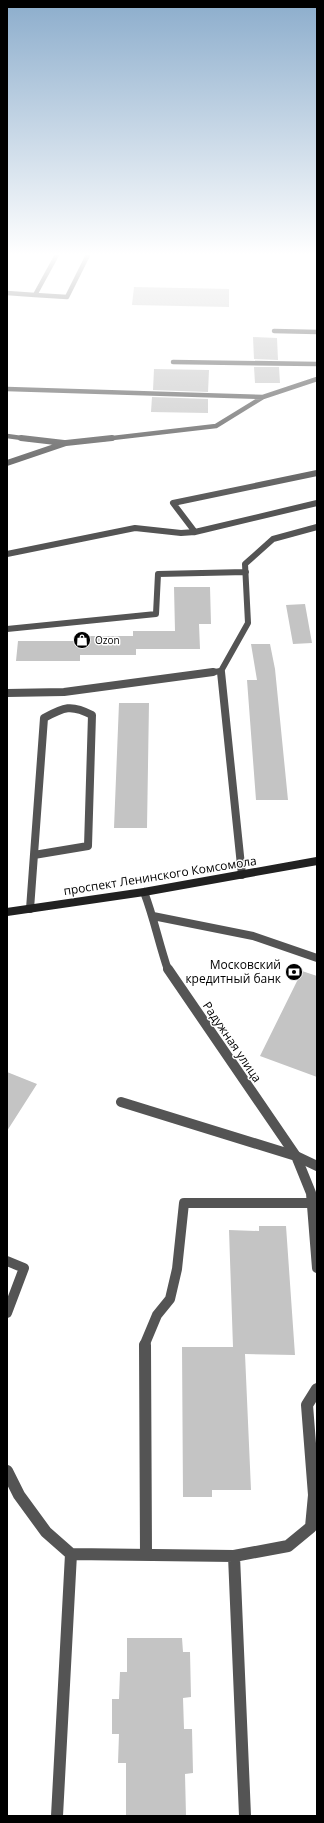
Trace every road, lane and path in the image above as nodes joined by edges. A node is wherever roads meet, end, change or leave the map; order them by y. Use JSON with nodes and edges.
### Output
{"nodes":[{"id":1,"x":173,"y":362,"type":"dead end"},
{"id":2,"x":317,"y":364,"type":"edge"},
{"id":3,"x":317,"y":379,"type":"edge"},
{"id":4,"x":7,"y":389,"type":"edge"},
{"id":5,"x":263,"y":398,"type":"junction"},
{"id":6,"x":7,"y":436,"type":"edge"},
{"id":7,"x":66,"y":443,"type":"junction"},
{"id":8,"x":7,"y":463,"type":"edge"},
{"id":9,"x":317,"y":473,"type":"edge"},
{"id":10,"x":317,"y":503,"type":"edge"},
{"id":11,"x":317,"y":527,"type":"edge"},
{"id":12,"x":195,"y":532,"type":"junction"},
{"id":13,"x":7,"y":554,"type":"edge"},
{"id":14,"x":246,"y":572,"type":"junction"},
{"id":15,"x":7,"y":629,"type":"edge"},
{"id":16,"x":221,"y":671,"type":"junction"},
{"id":17,"x":7,"y":693,"type":"edge"},
{"id":18,"x":34,"y":855,"type":"junction"},
{"id":19,"x":317,"y":861,"type":"edge"},
{"id":20,"x":242,"y":875,"type":"junction"},
{"id":21,"x":144,"y":892,"type":"junction"},
{"id":22,"x":30,"y":909,"type":"junction"},
{"id":23,"x":7,"y":912,"type":"edge"},
{"id":24,"x":152,"y":916,"type":"junction"},
{"id":25,"x":317,"y":958,"type":"edge"},
{"id":26,"x":121,"y":1102,"type":"dead end"},
{"id":27,"x":296,"y":1156,"type":"junction"},
{"id":28,"x":317,"y":1166,"type":"edge"},
{"id":29,"x":311,"y":1203,"type":"junction"},
{"id":30,"x":7,"y":1261,"type":"edge"},
{"id":31,"x":317,"y":1268,"type":"edge"},
{"id":32,"x":7,"y":1314,"type":"edge"},
{"id":33,"x":317,"y":1389,"type":"edge"},
{"id":34,"x":7,"y":1471,"type":"edge"},
{"id":35,"x":71,"y":1554,"type":"junction"},
{"id":36,"x":146,"y":1555,"type":"junction"},
{"id":37,"x":234,"y":1556,"type":"junction"},
{"id":38,"x":57,"y":1816,"type":"edge"},
{"id":39,"x":246,"y":1816,"type":"edge"}],
"edges":[{"from":1,"to":2,"type":"street"},
{"from":3,"to":5,"type":"street"},
{"from":4,"to":5,"type":"street"},
{"from":5,"to":7,"type":"street"},
{"from":6,"to":7,"type":"street"},
{"from":7,"to":8,"type":"street"},
{"from":9,"to":12,"type":"street"},
{"from":10,"to":12,"type":"street"},
{"from":11,"to":14,"type":"street"},
{"from":12,"to":13,"type":"street"},
{"from":14,"to":15,"type":"street"},
{"from":14,"to":16,"type":"street"},
{"from":16,"to":17,"type":"street"},
{"from":16,"to":20,"type":"street"},
{"from":18,"to":18,"type":"street"},
{"from":18,"to":22,"type":"street"},
{"from":19,"to":20,"type":"main road","name":"проспект Ленинского Комсомола"},
{"from":20,"to":21,"type":"main road","name":"проспект Ленинского Комсомола"},
{"from":21,"to":22,"type":"main road","name":"проспект Ленинского Комсомола"},
{"from":21,"to":24,"type":"street","name":"Радужная улица"},
{"from":22,"to":23,"type":"main road","name":"проспект Ленинского Комсомола"},
{"from":24,"to":25,"type":"street"},
{"from":24,"to":27,"type":"street","name":"Радужная улица"},
{"from":26,"to":27,"type":"street"},
{"from":27,"to":28,"type":"street","name":"Радужная улица"},
{"from":27,"to":29,"type":"street"},
{"from":29,"to":31,"type":"street"},
{"from":29,"to":36,"type":"street"},
{"from":30,"to":32,"type":"street"},
{"from":33,"to":37,"type":"street"},
{"from":34,"to":35,"type":"street"},
{"from":35,"to":36,"type":"street"},
{"from":35,"to":38,"type":"street"},
{"from":36,"to":37,"type":"street"},
{"from":37,"to":39,"type":"street"}]}
